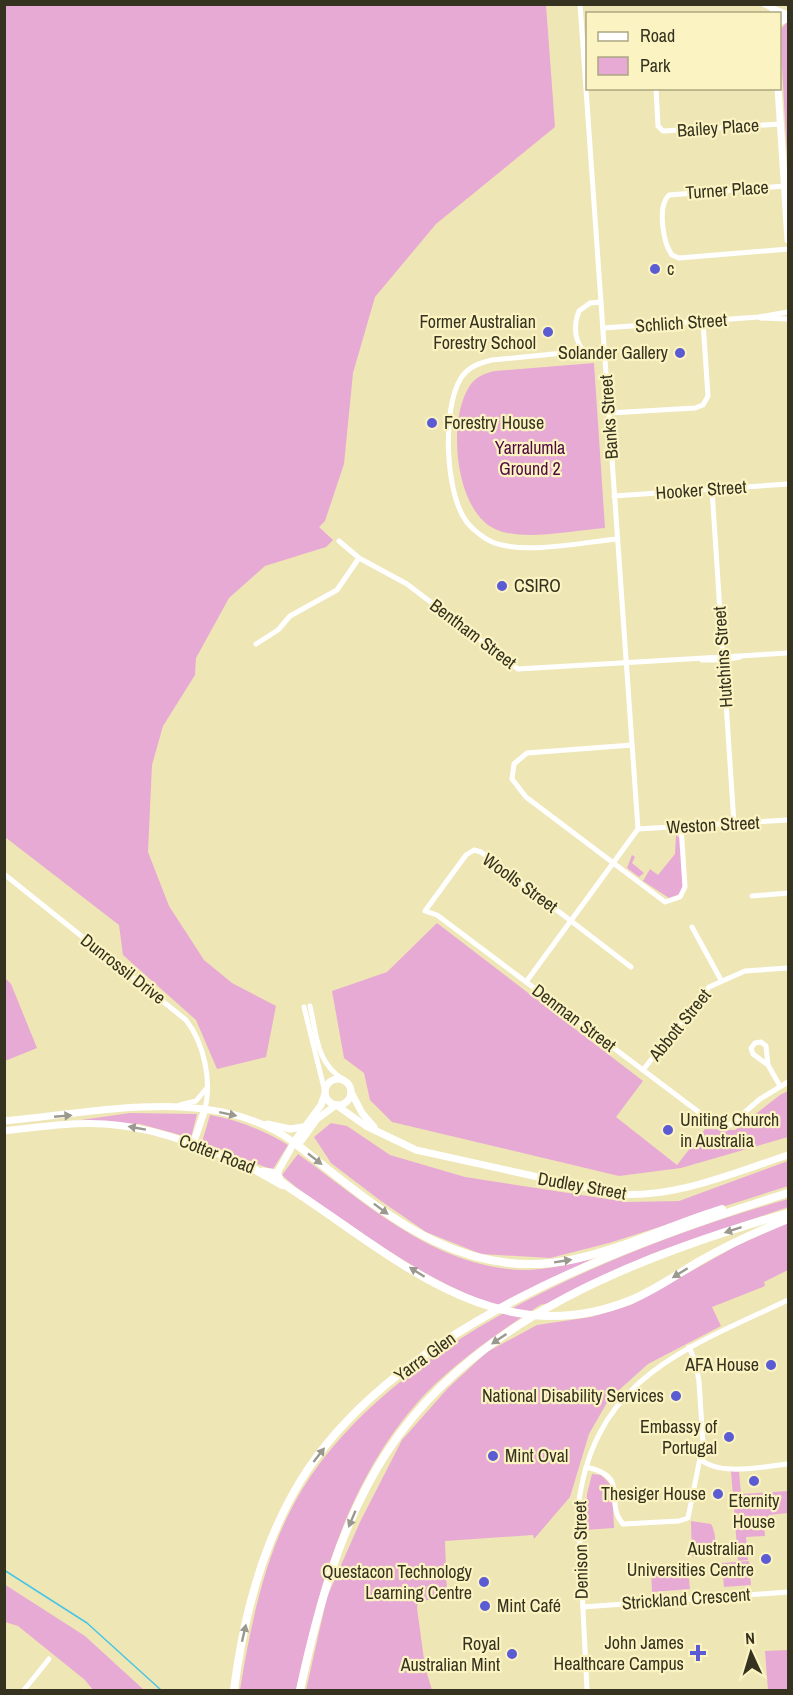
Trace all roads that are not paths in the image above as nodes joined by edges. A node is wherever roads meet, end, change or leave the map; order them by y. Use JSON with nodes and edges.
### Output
{"nodes":[{"id":1,"x":580,"y":4,"type":"edge"},
{"id":2,"x":763,"y":4,"type":"edge"},
{"id":3,"x":773,"y":11,"type":"edge"},
{"id":4,"x":586,"y":89,"type":"edge"},
{"id":5,"x":586,"y":90,"type":"edge"},
{"id":6,"x":656,"y":90,"type":"edge"},
{"id":7,"x":778,"y":90,"type":"edge"},
{"id":8,"x":781,"y":124,"type":"junction"},
{"id":9,"x":785,"y":186,"type":"junction"},
{"id":10,"x":789,"y":240,"type":"edge"},
{"id":11,"x":789,"y":249,"type":"edge"},
{"id":12,"x":601,"y":302,"type":"junction"},
{"id":13,"x":789,"y":312,"type":"edge"},
{"id":14,"x":759,"y":317,"type":"junction"},
{"id":15,"x":789,"y":319,"type":"edge"},
{"id":16,"x":703,"y":321,"type":"junction"},
{"id":17,"x":603,"y":328,"type":"junction"},
{"id":18,"x":584,"y":351,"type":"junction"},
{"id":19,"x":604,"y":355,"type":"junction"},
{"id":20,"x":609,"y":413,"type":"junction"},
{"id":21,"x":789,"y":484,"type":"edge"},
{"id":22,"x":712,"y":490,"type":"junction"},
{"id":23,"x":614,"y":496,"type":"junction"},
{"id":24,"x":617,"y":539,"type":"junction"},
{"id":25,"x":339,"y":541,"type":"dead end"},
{"id":26,"x":359,"y":558,"type":"junction"},
{"id":27,"x":256,"y":644,"type":"dead end"},
{"id":28,"x":789,"y":653,"type":"edge"},
{"id":29,"x":723,"y":657,"type":"junction"},
{"id":30,"x":626,"y":664,"type":"junction"},
{"id":31,"x":632,"y":745,"type":"junction"},
{"id":32,"x":789,"y":820,"type":"edge"},
{"id":33,"x":734,"y":824,"type":"junction"},
{"id":34,"x":681,"y":827,"type":"junction"},
{"id":35,"x":638,"y":829,"type":"junction"},
{"id":36,"x":614,"y":864,"type":"junction"},
{"id":37,"x":4,"y":874,"type":"edge"},
{"id":38,"x":789,"y":893,"type":"edge"},
{"id":39,"x":752,"y":896,"type":"dead end"},
{"id":40,"x":425,"y":911,"type":"joint"},
{"id":41,"x":572,"y":921,"type":"junction"},
{"id":42,"x":692,"y":927,"type":"dead end"},
{"id":43,"x":632,"y":967,"type":"dead end"},
{"id":44,"x":789,"y":968,"type":"edge"},
{"id":45,"x":721,"y":980,"type":"junction"},
{"id":46,"x":526,"y":982,"type":"junction"},
{"id":47,"x":768,"y":1065,"type":"dead end"},
{"id":48,"x":643,"y":1070,"type":"junction"},
{"id":49,"x":344,"y":1080,"type":"junction"},
{"id":50,"x":789,"y":1082,"type":"edge"},
{"id":51,"x":780,"y":1086,"type":"junction"},
{"id":52,"x":207,"y":1087,"type":"junction"},
{"id":53,"x":351,"y":1092,"type":"junction"},
{"id":54,"x":325,"y":1093,"type":"junction"},
{"id":55,"x":336,"y":1105,"type":"junction"},
{"id":56,"x":169,"y":1106,"type":"junction"},
{"id":57,"x":205,"y":1109,"type":"junction"},
{"id":58,"x":250,"y":1120,"type":"junction"},
{"id":59,"x":4,"y":1121,"type":"edge"},
{"id":60,"x":305,"y":1126,"type":"junction"},
{"id":61,"x":4,"y":1131,"type":"edge"},
{"id":62,"x":378,"y":1131,"type":"junction"},
{"id":63,"x":194,"y":1144,"type":"junction"},
{"id":64,"x":296,"y":1144,"type":"junction"},
{"id":65,"x":789,"y":1155,"type":"edge"},
{"id":66,"x":245,"y":1164,"type":"junction"},
{"id":67,"x":277,"y":1173,"type":"junction"},
{"id":68,"x":291,"y":1189,"type":"junction"},
{"id":69,"x":788,"y":1193,"type":"edge"},
{"id":70,"x":789,"y":1213,"type":"edge"},
{"id":71,"x":789,"y":1219,"type":"edge"},
{"id":72,"x":788,"y":1303,"type":"edge"},
{"id":73,"x":689,"y":1347,"type":"junction"},
{"id":74,"x":700,"y":1459,"type":"junction"},
{"id":75,"x":789,"y":1464,"type":"edge"},
{"id":76,"x":586,"y":1467,"type":"junction"},
{"id":77,"x":789,"y":1592,"type":"edge"},
{"id":78,"x":583,"y":1607,"type":"junction"},
{"id":79,"x":49,"y":1659,"type":"dead end"},
{"id":80,"x":24,"y":1690,"type":"edge"},
{"id":81,"x":234,"y":1690,"type":"edge"},
{"id":82,"x":300,"y":1690,"type":"edge"},
{"id":83,"x":587,"y":1690,"type":"edge"}],
"edges":[{"from":1,"to":4,"type":"street","name":"Banks Street"},
{"from":2,"to":3,"type":"street"},
{"from":5,"to":12,"type":"street","name":"Banks Street"},
{"from":6,"to":8,"type":"street","name":"Bailey Place"},
{"from":7,"to":8,"type":"main road"},
{"from":8,"to":9,"type":"main road"},
{"from":9,"to":10,"type":"main road"},
{"from":9,"to":11,"type":"street","name":"Turner Place"},
{"from":12,"to":17,"type":"street","name":"Banks Street"},
{"from":12,"to":18,"type":"street"},
{"from":13,"to":14,"type":"street","name":"Schlich Street"},
{"from":14,"to":15,"type":"street","name":"Schlich Street"},
{"from":14,"to":16,"type":"street","name":"Schlich Street"},
{"from":16,"to":17,"type":"street","name":"Schlich Street"},
{"from":16,"to":20,"type":"street"},
{"from":17,"to":19,"type":"street","name":"Banks Street"},
{"from":18,"to":19,"type":"street"},
{"from":18,"to":24,"type":"street"},
{"from":19,"to":20,"type":"street","name":"Banks Street"},
{"from":20,"to":23,"type":"street","name":"Banks Street"},
{"from":21,"to":22,"type":"street","name":"Hooker Street"},
{"from":22,"to":23,"type":"street","name":"Hooker Street"},
{"from":22,"to":29,"type":"street","name":"Hutchins Street"},
{"from":23,"to":24,"type":"street","name":"Banks Street"},
{"from":24,"to":30,"type":"street","name":"Banks Street"},
{"from":25,"to":26,"type":"street","name":"Bentham Street"},
{"from":26,"to":27,"type":"street"},
{"from":26,"to":30,"type":"street","name":"Bentham Street"},
{"from":28,"to":29,"type":"street","name":"Bentham Street"},
{"from":29,"to":30,"type":"street","name":"Bentham Street"},
{"from":29,"to":33,"type":"street","name":"Hutchins Street"},
{"from":30,"to":31,"type":"street","name":"Banks Street"},
{"from":31,"to":35,"type":"street","name":"Banks Street"},
{"from":31,"to":36,"type":"street"},
{"from":32,"to":33,"type":"street","name":"Weston Street"},
{"from":33,"to":34,"type":"street","name":"Weston Street"},
{"from":34,"to":35,"type":"street","name":"Weston Street"},
{"from":34,"to":36,"type":"street"},
{"from":35,"to":36,"type":"street"},
{"from":36,"to":41,"type":"street"},
{"from":37,"to":52,"type":"street","name":"Dunrossil Drive"},
{"from":38,"to":39,"type":"street"},
{"from":40,"to":41,"type":"street","name":"Woolls Street"},
{"from":40,"to":46,"type":"street","name":"Denman Street"},
{"from":41,"to":43,"type":"street"},
{"from":41,"to":46,"type":"street"},
{"from":42,"to":45,"type":"street"},
{"from":44,"to":45,"type":"street","name":"Abbott Street"},
{"from":45,"to":48,"type":"street","name":"Abbott Street"},
{"from":46,"to":48,"type":"street","name":"Denman Street"},
{"from":47,"to":51,"type":"street"},
{"from":48,"to":51,"type":"street","name":"Denman Street"},
{"from":49,"to":53,"type":"main road"},
{"from":49,"to":54,"type":"main road"},
{"from":49,"to":54,"type":"street"},
{"from":50,"to":51,"type":"street"},
{"from":52,"to":56,"type":"street"},
{"from":52,"to":57,"type":"street","name":"Dunrossil Drive"},
{"from":53,"to":55,"type":"main road"},
{"from":53,"to":62,"type":"main road","name":"Dudley Street"},
{"from":54,"to":55,"type":"main road"},
{"from":54,"to":60,"type":"main road"},
{"from":55,"to":62,"type":"main road","name":"Dudley Street"},
{"from":55,"to":64,"type":"main road"},
{"from":56,"to":57,"type":"main road","name":"Cotter Road"},
{"from":59,"to":56,"type":"main road","name":"Cotter Road","one_way":true},
{"from":57,"to":58,"type":"main road","name":"Cotter Road","one_way":true},
{"from":57,"to":63,"type":"main road"},
{"from":58,"to":60,"type":"main road"},
{"from":58,"to":64,"type":"main road","name":"Cotter Road"},
{"from":60,"to":64,"type":"main road"},
{"from":63,"to":61,"type":"main road","name":"Cotter Road","one_way":true},
{"from":62,"to":65,"type":"main road","name":"Dudley Street"},
{"from":63,"to":66,"type":"main road","name":"Cotter Road"},
{"from":64,"to":67,"type":"main road","name":"Cotter Road"},
{"from":64,"to":69,"type":"highway","one_way":true},
{"from":66,"to":67,"type":"main road","name":"Cotter Road"},
{"from":66,"to":68,"type":"highway"},
{"from":67,"to":68,"type":"highway"},
{"from":71,"to":68,"type":"highway","one_way":true},
{"from":81,"to":69,"type":"highway","name":"Yarra Glen","one_way":true},
{"from":70,"to":82,"type":"highway","name":"Yarra Glen","one_way":true},
{"from":72,"to":73,"type":"street","name":"Denison Street"},
{"from":73,"to":74,"type":"street"},
{"from":73,"to":76,"type":"street","name":"Denison Street"},
{"from":74,"to":75,"type":"street"},
{"from":74,"to":76,"type":"street"},
{"from":76,"to":78,"type":"street","name":"Denison Street"},
{"from":77,"to":78,"type":"street","name":"Strickland Crescent"},
{"from":78,"to":83,"type":"street","name":"Denison Street"},
{"from":79,"to":80,"type":"street"}]}
